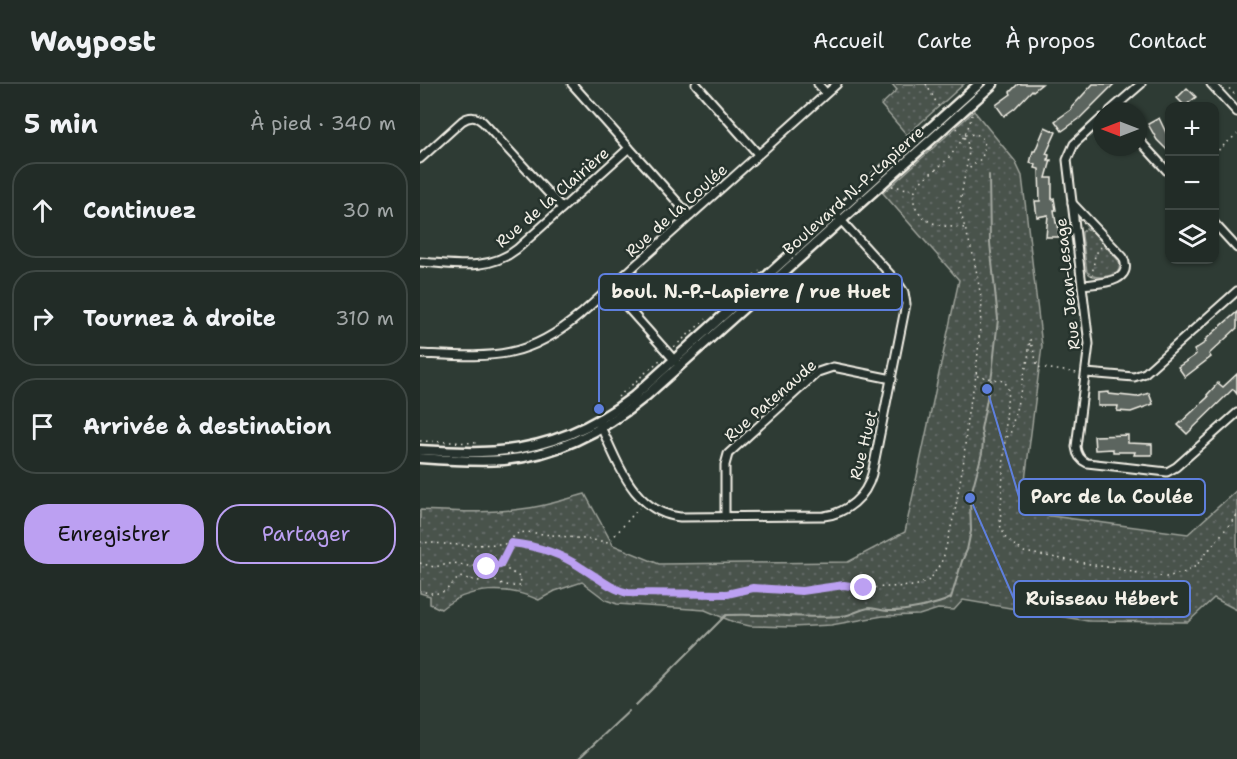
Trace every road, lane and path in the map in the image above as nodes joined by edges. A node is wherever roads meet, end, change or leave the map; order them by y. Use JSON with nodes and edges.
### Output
{"nodes":[{"id":1,"x":572,"y":84,"type":"edge"},
{"id":2,"x":696,"y":84,"type":"edge"},
{"id":3,"x":818,"y":84,"type":"edge"},
{"id":4,"x":837,"y":84,"type":"edge"},
{"id":5,"x":926,"y":84,"type":"edge"},
{"id":6,"x":932,"y":84,"type":"edge"},
{"id":7,"x":980,"y":84,"type":"edge"},
{"id":8,"x":993,"y":84,"type":"edge"},
{"id":9,"x":1141,"y":84,"type":"edge"},
{"id":10,"x":1211,"y":84,"type":"edge"},
{"id":11,"x":1225,"y":84,"type":"edge"},
{"id":12,"x":930,"y":88,"type":"junction"},
{"id":13,"x":826,"y":93,"type":"junction"},
{"id":14,"x":1237,"y":97,"type":"edge"},
{"id":15,"x":1121,"y":102,"type":"edge"},
{"id":16,"x":939,"y":108,"type":"dead end"},
{"id":17,"x":972,"y":111,"type":"dead end"},
{"id":18,"x":1237,"y":112,"type":"edge"},
{"id":19,"x":956,"y":126,"type":"dead end"},
{"id":20,"x":1093,"y":126,"type":"edge"},
{"id":21,"x":1237,"y":134,"type":"edge"},
{"id":22,"x":964,"y":135,"type":"junction"},
{"id":23,"x":629,"y":148,"type":"junction"},
{"id":24,"x":1147,"y":150,"type":"edge"},
{"id":25,"x":1219,"y":150,"type":"edge"},
{"id":26,"x":758,"y":154,"type":"junction"},
{"id":27,"x":420,"y":159,"type":"edge"},
{"id":28,"x":1165,"y":169,"type":"edge"},
{"id":29,"x":966,"y":171,"type":"junction"},
{"id":30,"x":890,"y":186,"type":"dead end"},
{"id":31,"x":915,"y":190,"type":"junction"},
{"id":32,"x":1072,"y":203,"type":"junction"},
{"id":33,"x":562,"y":208,"type":"junction"},
{"id":34,"x":690,"y":216,"type":"junction"},
{"id":35,"x":839,"y":217,"type":"junction"},
{"id":36,"x":965,"y":228,"type":"junction"},
{"id":37,"x":1219,"y":228,"type":"edge"},
{"id":38,"x":1104,"y":244,"type":"dead end"},
{"id":39,"x":1237,"y":248,"type":"edge"},
{"id":40,"x":420,"y":262,"type":"edge"},
{"id":41,"x":1092,"y":276,"type":"dead end"},
{"id":42,"x":1083,"y":285,"type":"junction"},
{"id":43,"x":610,"y":288,"type":"junction"},
{"id":44,"x":1237,"y":291,"type":"edge"},
{"id":45,"x":420,"y":354,"type":"edge"},
{"id":46,"x":662,"y":358,"type":"dead end"},
{"id":47,"x":677,"y":363,"type":"junction"},
{"id":48,"x":1083,"y":373,"type":"junction"},
{"id":49,"x":976,"y":376,"type":"junction"},
{"id":50,"x":892,"y":379,"type":"junction"},
{"id":51,"x":619,"y":396,"type":"dead end"},
{"id":52,"x":1237,"y":413,"type":"edge"},
{"id":53,"x":600,"y":425,"type":"junction"},
{"id":54,"x":1006,"y":438,"type":"junction"},
{"id":55,"x":420,"y":441,"type":"edge"},
{"id":56,"x":485,"y":443,"type":"dead end"},
{"id":57,"x":420,"y":450,"type":"edge"},
{"id":58,"x":420,"y":458,"type":"edge"},
{"id":59,"x":640,"y":507,"type":"dead end"},
{"id":60,"x":1237,"y":515,"type":"edge"},
{"id":61,"x":725,"y":517,"type":"junction"},
{"id":62,"x":420,"y":542,"type":"edge"},
{"id":63,"x":510,"y":543,"type":"junction"},
{"id":64,"x":420,"y":563,"type":"edge"},
{"id":65,"x":500,"y":565,"type":"junction"},
{"id":66,"x":420,"y":591,"type":"edge"}],
"edges":[{"from":1,"to":23,"type":"street"},
{"from":2,"to":26,"type":"street"},
{"from":3,"to":13,"type":"street"},
{"from":4,"to":13,"type":"street","name":"Rue de la Coulée"},
{"from":5,"to":12,"type":"path"},
{"from":6,"to":12,"type":"path"},
{"from":7,"to":35,"type":"street","name":"Boulevard N.-P.-Lapierre"},
{"from":8,"to":35,"type":"street","name":"Boulevard N.-P.-Lapierre"},
{"from":9,"to":15,"type":"street"},
{"from":10,"to":18,"type":"street"},
{"from":11,"to":14,"type":"path"},
{"from":12,"to":16,"type":"path"},
{"from":13,"to":26,"type":"street","name":"Rue de la Coulée"},
{"from":17,"to":22,"type":"path"},
{"from":19,"to":22,"type":"path"},
{"from":20,"to":32,"type":"street","name":"Rue Jean-Lesage"},
{"from":21,"to":25,"type":"path"},
{"from":22,"to":29,"type":"path"},
{"from":22,"to":29,"type":"path"},
{"from":22,"to":31,"type":"path"},
{"from":23,"to":33,"type":"street","name":"Rue de la Clairière"},
{"from":23,"to":34,"type":"street"},
{"from":24,"to":28,"type":"street"},
{"from":26,"to":34,"type":"street","name":"Rue de la Coulée"},
{"from":27,"to":33,"type":"street"},
{"from":29,"to":36,"type":"path"},
{"from":30,"to":31,"type":"path"},
{"from":31,"to":36,"type":"path"},
{"from":32,"to":42,"type":"street","name":"Rue Jean-Lesage"},
{"from":32,"to":42,"type":"street"},
{"from":33,"to":40,"type":"street","name":"Rue de la Clairière"},
{"from":34,"to":43,"type":"street","name":"Rue de la Coulée"},
{"from":35,"to":47,"type":"street","name":"Boulevard N.-P.-Lapierre"},
{"from":35,"to":50,"type":"street","name":"Rue Huet"},
{"from":36,"to":49,"type":"path"},
{"from":37,"to":39,"type":"street"},
{"from":38,"to":41,"type":"path"},
{"from":42,"to":48,"type":"street","name":"Rue Jean-Lesage"},
{"from":43,"to":45,"type":"street","name":"Rue de la Coulée"},
{"from":43,"to":47,"type":"street"},
{"from":44,"to":48,"type":"street"},
{"from":46,"to":51,"type":"path"},
{"from":47,"to":53,"type":"street","name":"Boulevard N.-P.-Lapierre"},
{"from":48,"to":52,"type":"street","name":"Rue Jean-Lesage"},
{"from":48,"to":54,"type":"path","name":"Rue Jean-Lesage"},
{"from":49,"to":54,"type":"path"},
{"from":49,"to":63,"type":"path"},
{"from":50,"to":61,"type":"street","name":"Rue Patenaude"},
{"from":50,"to":61,"type":"street","name":"Rue Huet"},
{"from":53,"to":57,"type":"street","name":"Boulevard N.-P.-Lapierre"},
{"from":53,"to":58,"type":"street","name":"Boulevard N.-P.-Lapierre"},
{"from":53,"to":61,"type":"street","name":"Rue Huet"},
{"from":54,"to":60,"type":"path"},
{"from":55,"to":56,"type":"path"},
{"from":59,"to":63,"type":"path"},
{"from":62,"to":63,"type":"path"},
{"from":63,"to":65,"type":"path"},
{"from":64,"to":65,"type":"path"},
{"from":65,"to":66,"type":"path"}]}
